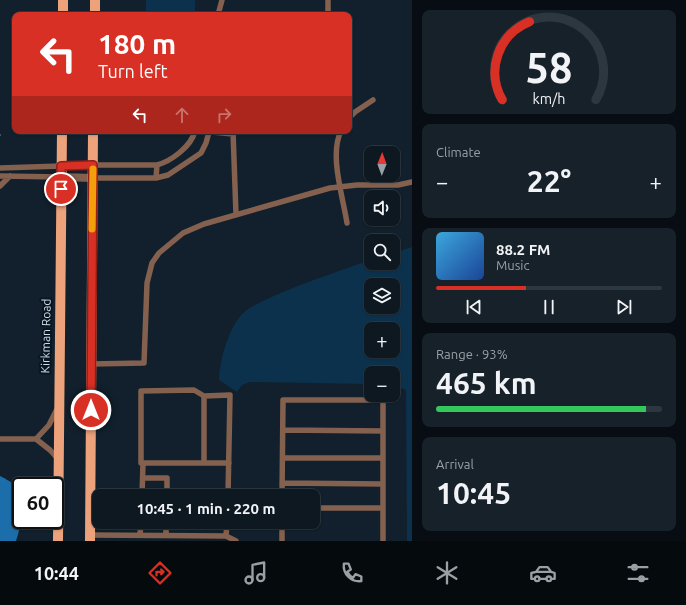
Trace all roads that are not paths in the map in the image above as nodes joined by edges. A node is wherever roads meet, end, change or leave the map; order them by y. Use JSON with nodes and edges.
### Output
{"nodes":[{"id":1,"x":63,"y":0,"type":"edge"},
{"id":2,"x":95,"y":0,"type":"edge"},
{"id":3,"x":222,"y":0,"type":"edge"},
{"id":4,"x":328,"y":0,"type":"edge"},
{"id":5,"x":63,"y":12,"type":"edge"},
{"id":6,"x":95,"y":12,"type":"edge"},
{"id":7,"x":219,"y":12,"type":"edge"},
{"id":8,"x":328,"y":12,"type":"edge"},
{"id":9,"x":373,"y":100,"type":"dead end"},
{"id":10,"x":352,"y":115,"type":"edge"},
{"id":11,"x":62,"y":134,"type":"edge"},
{"id":12,"x":94,"y":134,"type":"edge"},
{"id":13,"x":194,"y":134,"type":"edge"},
{"id":14,"x":208,"y":134,"type":"edge"},
{"id":15,"x":233,"y":134,"type":"edge"},
{"id":16,"x":340,"y":134,"type":"edge"},
{"id":17,"x":157,"y":164,"type":"junction"},
{"id":18,"x":93,"y":165,"type":"junction"},
{"id":19,"x":61,"y":166,"type":"junction"},
{"id":20,"x":0,"y":168,"type":"edge"},
{"id":21,"x":0,"y":176,"type":"edge"},
{"id":22,"x":10,"y":176,"type":"junction"},
{"id":23,"x":61,"y":177,"type":"junction"},
{"id":24,"x":93,"y":178,"type":"junction"},
{"id":25,"x":156,"y":178,"type":"junction"},
{"id":26,"x":412,"y":182,"type":"edge"},
{"id":27,"x":0,"y":186,"type":"edge"},
{"id":28,"x":341,"y":187,"type":"junction"},
{"id":29,"x":236,"y":215,"type":"junction"},
{"id":30,"x":347,"y":223,"type":"dead end"},
{"id":31,"x":91,"y":364,"type":"junction"},
{"id":32,"x":204,"y":396,"type":"junction"},
{"id":33,"x":59,"y":407,"type":"junction"},
{"id":34,"x":283,"y":430,"type":"junction"},
{"id":35,"x":383,"y":431,"type":"junction"},
{"id":36,"x":0,"y":439,"type":"edge"},
{"id":37,"x":36,"y":439,"type":"junction"},
{"id":38,"x":283,"y":458,"type":"junction"},
{"id":39,"x":383,"y":458,"type":"junction"},
{"id":40,"x":58,"y":459,"type":"junction"},
{"id":41,"x":143,"y":463,"type":"junction"},
{"id":42,"x":204,"y":463,"type":"junction"},
{"id":43,"x":228,"y":463,"type":"junction"},
{"id":44,"x":143,"y":478,"type":"junction"},
{"id":45,"x":282,"y":483,"type":"junction"},
{"id":46,"x":383,"y":484,"type":"junction"},
{"id":47,"x":142,"y":489,"type":"edge"},
{"id":48,"x":167,"y":489,"type":"edge"},
{"id":49,"x":228,"y":489,"type":"edge"},
{"id":50,"x":282,"y":489,"type":"edge"},
{"id":51,"x":320,"y":508,"type":"edge"},
{"id":52,"x":383,"y":508,"type":"junction"},
{"id":53,"x":140,"y":529,"type":"edge"},
{"id":54,"x":166,"y":529,"type":"edge"},
{"id":55,"x":226,"y":529,"type":"edge"},
{"id":56,"x":282,"y":529,"type":"edge"},
{"id":57,"x":140,"y":535,"type":"junction"},
{"id":58,"x":166,"y":535,"type":"junction"},
{"id":59,"x":226,"y":536,"type":"junction"},
{"id":60,"x":90,"y":538,"type":"edge"},
{"id":61,"x":149,"y":538,"type":"edge"},
{"id":62,"x":58,"y":541,"type":"edge"},
{"id":63,"x":236,"y":541,"type":"edge"},
{"id":64,"x":282,"y":541,"type":"edge"},
{"id":65,"x":383,"y":541,"type":"edge"}],
"edges":[{"from":1,"to":5,"type":"main road"},
{"from":2,"to":6,"type":"main road"},
{"from":3,"to":7,"type":"lane"},
{"from":4,"to":8,"type":"lane"},
{"from":9,"to":10,"type":"lane"},
{"from":11,"to":19,"type":"main road","name":"Kirkman Road"},
{"from":12,"to":18,"type":"main road"},
{"from":13,"to":17,"type":"lane"},
{"from":14,"to":25,"type":"lane"},
{"from":15,"to":29,"type":"lane"},
{"from":16,"to":28,"type":"lane"},
{"from":17,"to":18,"type":"lane"},
{"from":17,"to":25,"type":"lane"},
{"from":18,"to":19,"type":"street"},
{"from":18,"to":24,"type":"main road"},
{"from":19,"to":20,"type":"lane"},
{"from":19,"to":23,"type":"main road","name":"Kirkman Road"},
{"from":21,"to":22,"type":"lane"},
{"from":22,"to":23,"type":"lane"},
{"from":22,"to":27,"type":"lane"},
{"from":23,"to":24,"type":"street"},
{"from":23,"to":33,"type":"main road","name":"Kirkman Road"},
{"from":24,"to":25,"type":"lane"},
{"from":24,"to":31,"type":"main road"},
{"from":26,"to":28,"type":"lane"},
{"from":28,"to":29,"type":"lane"},
{"from":28,"to":30,"type":"lane"},
{"from":29,"to":31,"type":"lane"},
{"from":31,"to":60,"type":"main road"},
{"from":32,"to":41,"type":"lane"},
{"from":32,"to":42,"type":"lane"},
{"from":32,"to":43,"type":"lane"},
{"from":33,"to":37,"type":"lane"},
{"from":33,"to":40,"type":"main road","name":"Kirkman Road"},
{"from":34,"to":35,"type":"lane"},
{"from":34,"to":35,"type":"lane"},
{"from":34,"to":38,"type":"lane"},
{"from":35,"to":39,"type":"lane"},
{"from":36,"to":37,"type":"lane"},
{"from":37,"to":40,"type":"lane"},
{"from":38,"to":39,"type":"lane"},
{"from":38,"to":45,"type":"lane"},
{"from":39,"to":46,"type":"lane"},
{"from":40,"to":62,"type":"main road","name":"Kirkman Road"},
{"from":41,"to":42,"type":"lane"},
{"from":41,"to":44,"type":"lane"},
{"from":42,"to":43,"type":"lane"},
{"from":43,"to":49,"type":"lane"},
{"from":44,"to":47,"type":"lane"},
{"from":44,"to":48,"type":"lane"},
{"from":45,"to":46,"type":"lane"},
{"from":45,"to":50,"type":"lane"},
{"from":46,"to":52,"type":"lane"},
{"from":51,"to":52,"type":"lane"},
{"from":52,"to":65,"type":"lane"},
{"from":53,"to":57,"type":"lane"},
{"from":54,"to":58,"type":"lane"},
{"from":55,"to":59,"type":"lane"},
{"from":56,"to":64,"type":"lane"},
{"from":57,"to":60,"type":"lane"},
{"from":57,"to":61,"type":"lane"},
{"from":58,"to":59,"type":"lane"},
{"from":58,"to":61,"type":"lane"},
{"from":59,"to":63,"type":"lane"}]}
